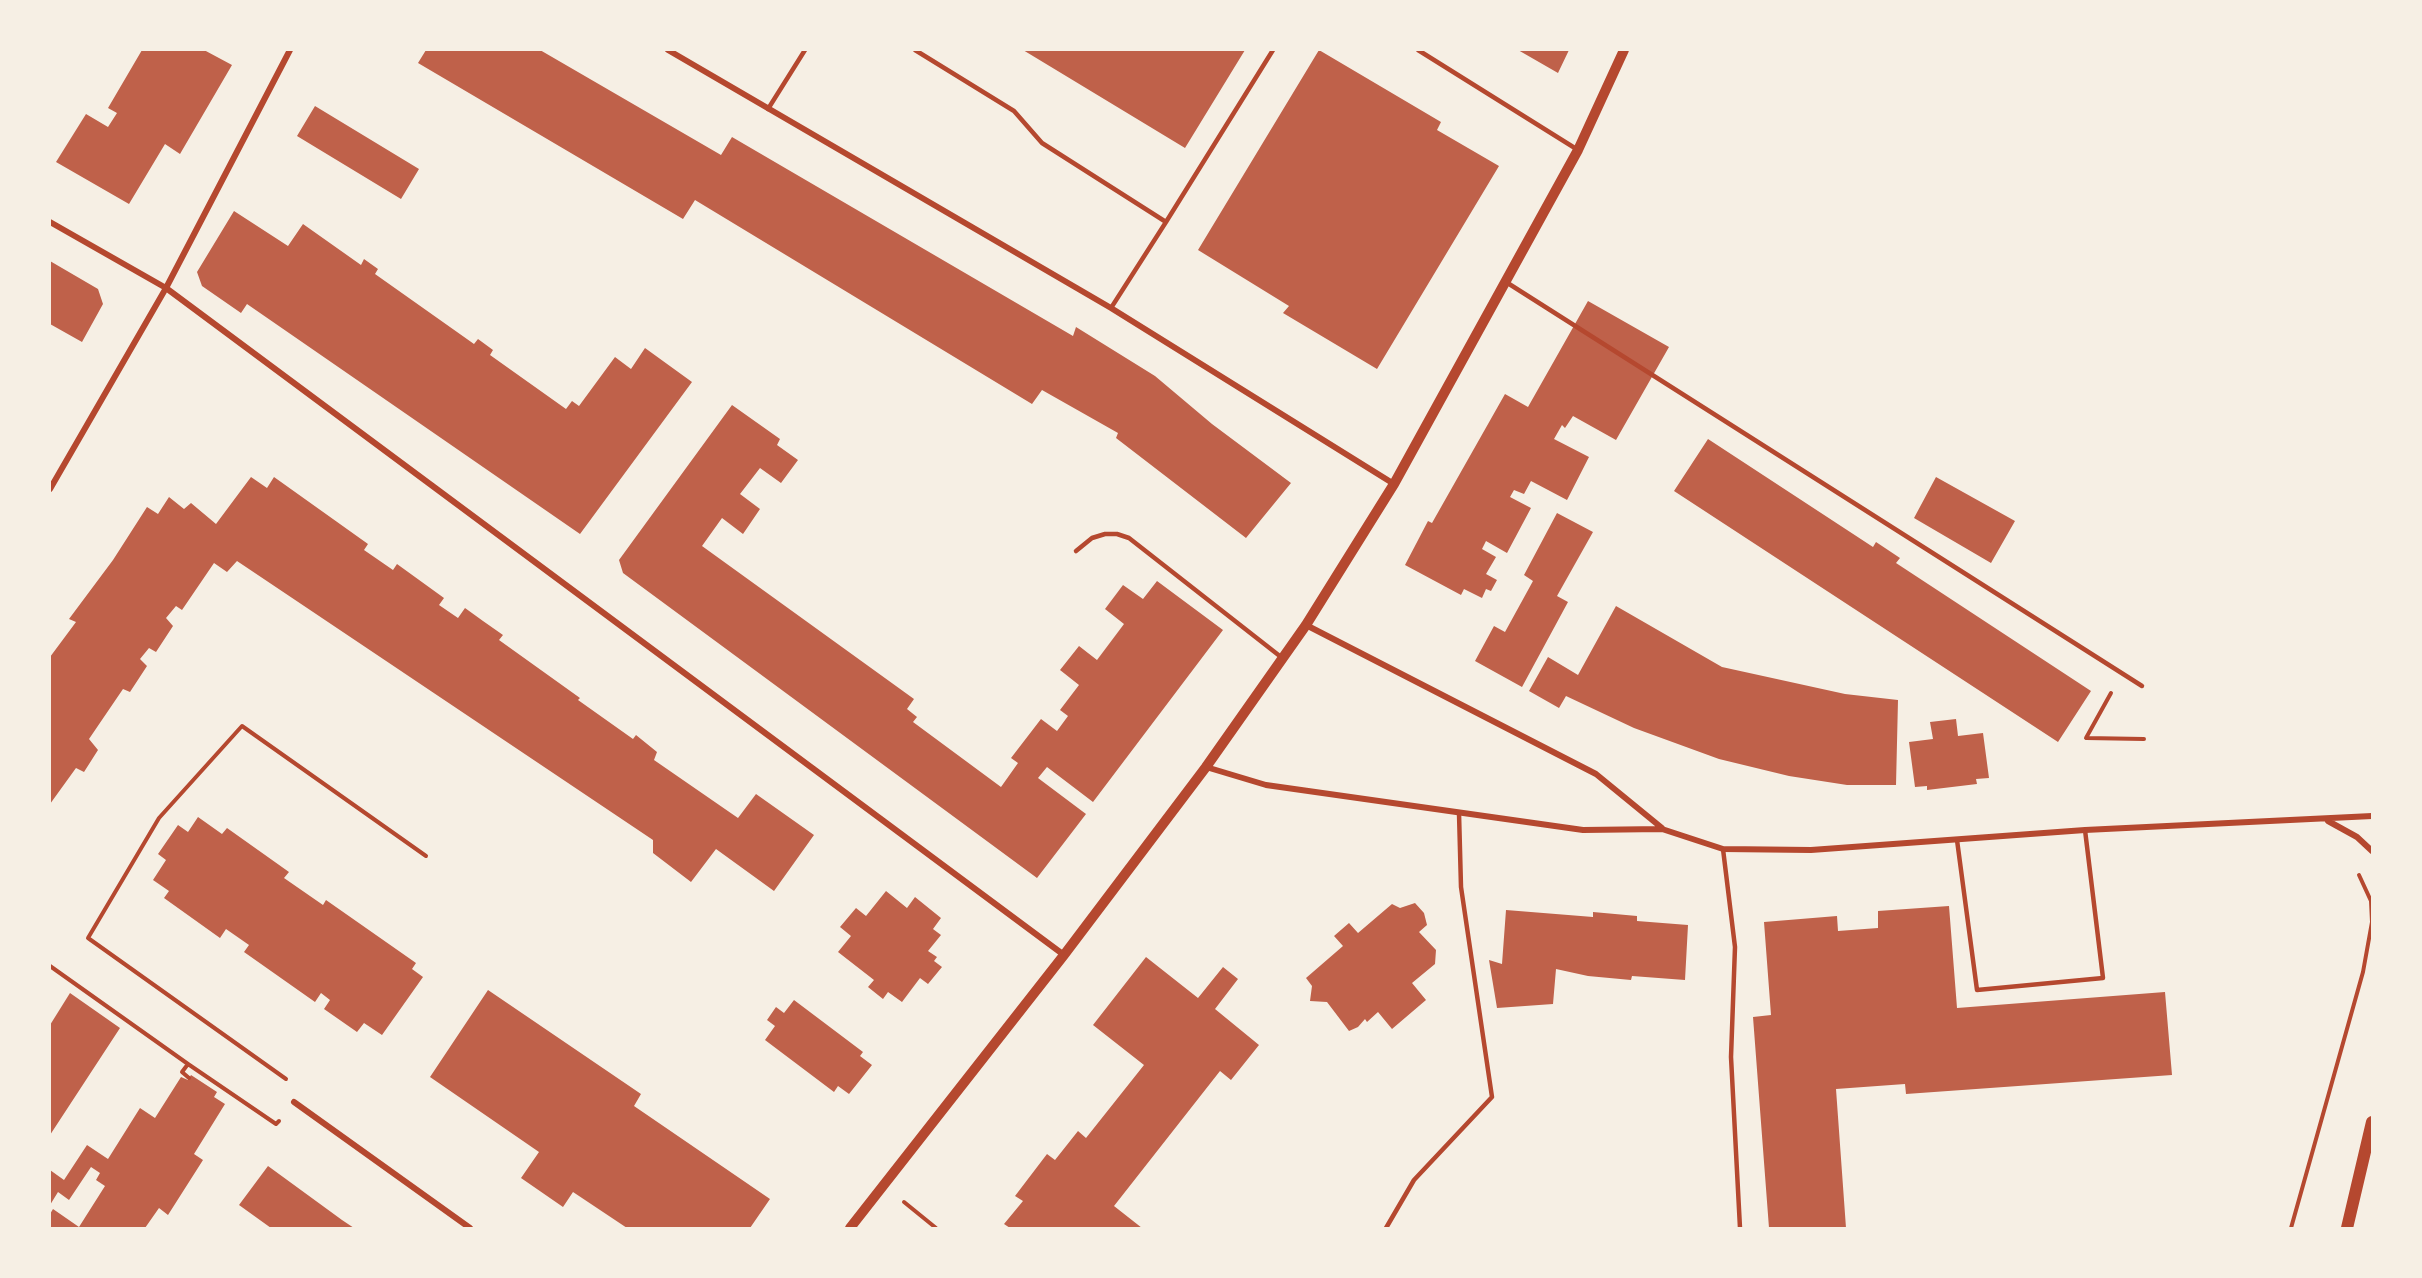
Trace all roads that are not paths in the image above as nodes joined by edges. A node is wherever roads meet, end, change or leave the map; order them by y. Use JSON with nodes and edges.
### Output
{"nodes":[{"id":1,"x":290,"y":50,"type":"edge"},
{"id":2,"x":668,"y":50,"type":"edge"},
{"id":3,"x":805,"y":50,"type":"edge"},
{"id":4,"x":915,"y":50,"type":"edge"},
{"id":5,"x":1273,"y":50,"type":"edge"},
{"id":6,"x":1418,"y":50,"type":"edge"},
{"id":7,"x":1624,"y":50,"type":"edge"},
{"id":8,"x":768,"y":109,"type":"junction"},
{"id":9,"x":1578,"y":150,"type":"junction"},
{"id":10,"x":50,"y":222,"type":"edge"},
{"id":11,"x":1166,"y":222,"type":"junction"},
{"id":12,"x":1505,"y":282,"type":"junction"},
{"id":13,"x":166,"y":288,"type":"junction"},
{"id":14,"x":1111,"y":308,"type":"junction"},
{"id":15,"x":1394,"y":484,"type":"junction"},
{"id":16,"x":50,"y":489,"type":"edge"},
{"id":17,"x":1076,"y":551,"type":"dead end"},
{"id":18,"x":1306,"y":625,"type":"junction"},
{"id":19,"x":1283,"y":659,"type":"junction"},
{"id":20,"x":2142,"y":686,"type":"dead end"},
{"id":21,"x":1206,"y":767,"type":"junction"},
{"id":22,"x":1459,"y":813,"type":"junction"},
{"id":23,"x":2373,"y":816,"type":"edge"},
{"id":24,"x":2324,"y":819,"type":"junction"},
{"id":25,"x":1662,"y":829,"type":"junction"},
{"id":26,"x":2085,"y":830,"type":"junction"},
{"id":27,"x":1957,"y":840,"type":"junction"},
{"id":28,"x":1723,"y":849,"type":"junction"},
{"id":29,"x":2373,"y":851,"type":"edge"},
{"id":30,"x":1064,"y":955,"type":"junction"},
{"id":31,"x":294,"y":1102,"type":"road end"},
{"id":32,"x":2373,"y":1122,"type":"edge"},
{"id":33,"x":470,"y":1228,"type":"edge"},
{"id":34,"x":850,"y":1228,"type":"edge"},
{"id":35,"x":1386,"y":1228,"type":"edge"},
{"id":36,"x":1740,"y":1228,"type":"edge"},
{"id":37,"x":2347,"y":1228,"type":"edge"}],
"edges":[{"from":1,"to":13,"type":"street"},
{"from":2,"to":8,"type":"street"},
{"from":3,"to":8,"type":"lane"},
{"from":4,"to":11,"type":"lane"},
{"from":5,"to":11,"type":"lane"},
{"from":6,"to":9,"type":"lane"},
{"from":7,"to":9,"type":"street"},
{"from":8,"to":14,"type":"street"},
{"from":9,"to":12,"type":"street"},
{"from":10,"to":13,"type":"street"},
{"from":11,"to":14,"type":"lane"},
{"from":12,"to":15,"type":"street"},
{"from":12,"to":20,"type":"lane"},
{"from":13,"to":16,"type":"street"},
{"from":13,"to":30,"type":"street"},
{"from":14,"to":15,"type":"street"},
{"from":15,"to":18,"type":"street"},
{"from":17,"to":19,"type":"lane"},
{"from":18,"to":19,"type":"street"},
{"from":18,"to":25,"type":"street"},
{"from":19,"to":21,"type":"street"},
{"from":21,"to":22,"type":"street"},
{"from":21,"to":30,"type":"street"},
{"from":22,"to":25,"type":"street"},
{"from":22,"to":35,"type":"lane"},
{"from":23,"to":24,"type":"street"},
{"from":24,"to":26,"type":"street"},
{"from":24,"to":29,"type":"street"},
{"from":25,"to":28,"type":"street"},
{"from":26,"to":27,"type":"street"},
{"from":26,"to":27,"type":"lane"},
{"from":27,"to":28,"type":"street"},
{"from":28,"to":36,"type":"lane"},
{"from":30,"to":34,"type":"street"},
{"from":31,"to":33,"type":"street"},
{"from":32,"to":37,"type":"main road"}]}
